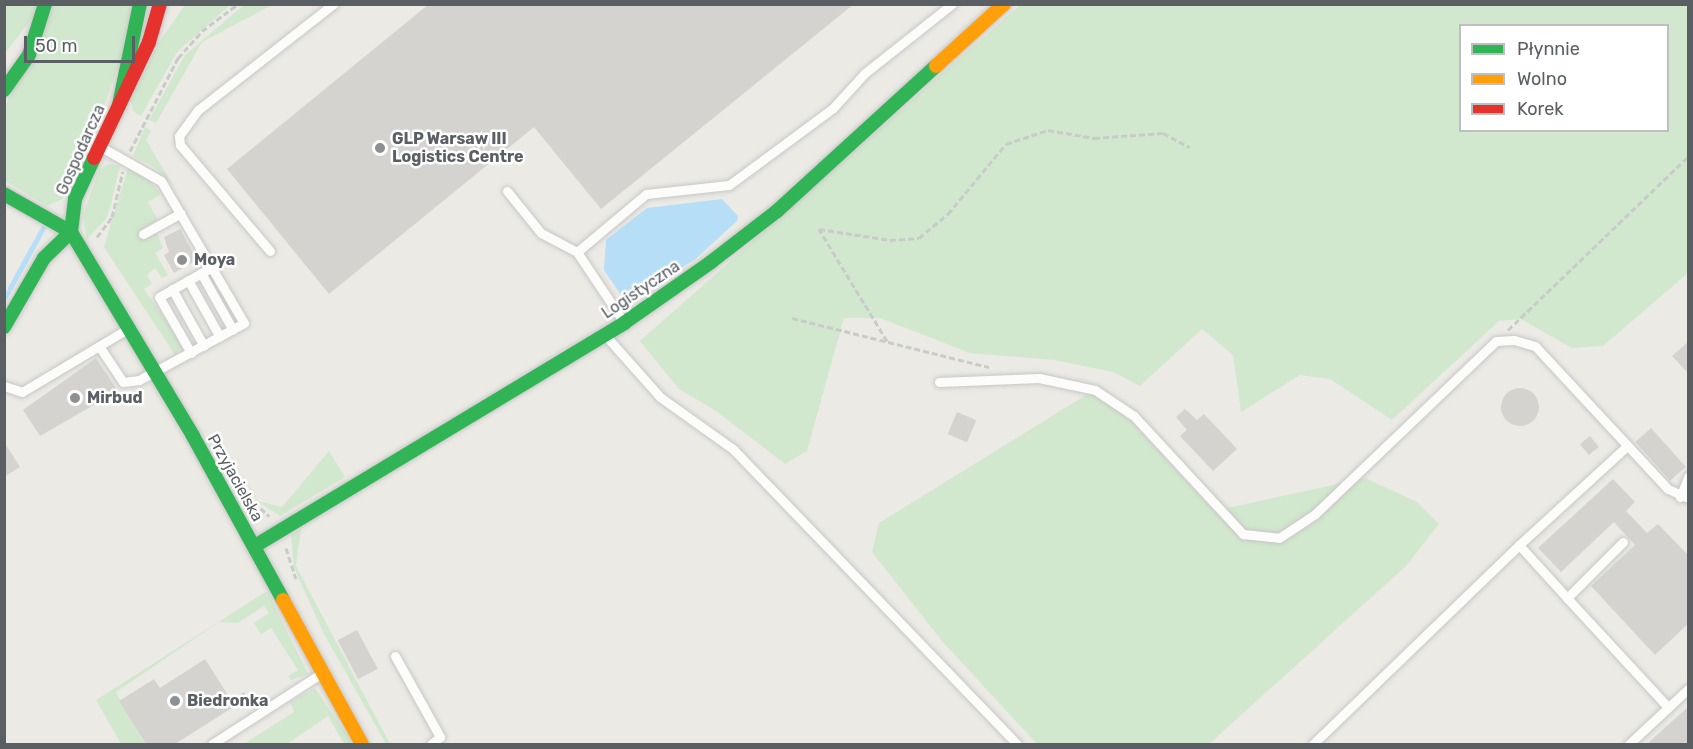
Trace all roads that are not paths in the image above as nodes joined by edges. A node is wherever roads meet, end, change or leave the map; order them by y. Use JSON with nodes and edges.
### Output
{"nodes":[{"id":1,"x":45,"y":4,"type":"edge"},
{"id":2,"x":140,"y":4,"type":"edge"},
{"id":3,"x":160,"y":4,"type":"edge"},
{"id":4,"x":333,"y":4,"type":"edge"},
{"id":5,"x":952,"y":4,"type":"edge"},
{"id":6,"x":1004,"y":4,"type":"edge"},
{"id":7,"x":176,"y":8,"type":"dead end"},
{"id":8,"x":149,"y":42,"type":"junction"},
{"id":9,"x":4,"y":90,"type":"edge"},
{"id":10,"x":119,"y":105,"type":"junction"},
{"id":11,"x":100,"y":146,"type":"junction"},
{"id":12,"x":507,"y":191,"type":"dead end"},
{"id":13,"x":4,"y":194,"type":"edge"},
{"id":14,"x":182,"y":213,"type":"junction"},
{"id":15,"x":71,"y":232,"type":"junction"},
{"id":16,"x":143,"y":234,"type":"dead end"},
{"id":17,"x":270,"y":251,"type":"dead end"},
{"id":18,"x":577,"y":252,"type":"junction"},
{"id":19,"x":212,"y":267,"type":"junction"},
{"id":20,"x":201,"y":273,"type":"junction"},
{"id":21,"x":188,"y":280,"type":"junction"},
{"id":22,"x":172,"y":289,"type":"junction"},
{"id":23,"x":624,"y":323,"type":"junction"},
{"id":24,"x":4,"y":327,"type":"edge"},
{"id":25,"x":129,"y":328,"type":"junction"},
{"id":26,"x":232,"y":330,"type":"junction"},
{"id":27,"x":604,"y":335,"type":"junction"},
{"id":28,"x":220,"y":337,"type":"junction"},
{"id":29,"x":99,"y":346,"type":"junction"},
{"id":30,"x":204,"y":346,"type":"junction"},
{"id":31,"x":191,"y":353,"type":"junction"},
{"id":32,"x":156,"y":372,"type":"junction"},
{"id":33,"x":939,"y":382,"type":"dead end"},
{"id":34,"x":4,"y":386,"type":"edge"},
{"id":35,"x":1627,"y":446,"type":"junction"},
{"id":36,"x":1689,"y":477,"type":"edge"},
{"id":37,"x":1684,"y":498,"type":"edge"},
{"id":38,"x":1623,"y":542,"type":"dead end"},
{"id":39,"x":1519,"y":545,"type":"junction"},
{"id":40,"x":255,"y":546,"type":"junction"},
{"id":41,"x":1567,"y":598,"type":"junction"},
{"id":42,"x":395,"y":656,"type":"dead end"},
{"id":43,"x":322,"y":673,"type":"junction"},
{"id":44,"x":1689,"y":689,"type":"edge"},
{"id":45,"x":1668,"y":707,"type":"junction"},
{"id":46,"x":212,"y":744,"type":"edge"},
{"id":47,"x":362,"y":744,"type":"edge"},
{"id":48,"x":431,"y":744,"type":"edge"},
{"id":49,"x":1017,"y":744,"type":"edge"},
{"id":50,"x":1313,"y":744,"type":"edge"},
{"id":51,"x":1629,"y":744,"type":"edge"}],
"edges":[{"from":1,"to":9,"type":"main road"},
{"from":2,"to":10,"type":"main road"},
{"from":3,"to":8,"type":"main road","name":"Gospodarcza"},
{"from":4,"to":17,"type":"lane"},
{"from":5,"to":18,"type":"lane"},
{"from":6,"to":23,"type":"main road","name":"Logistyczna"},
{"from":7,"to":8,"type":"main road","name":"Gospodarcza"},
{"from":8,"to":10,"type":"main road","name":"Gospodarcza"},
{"from":10,"to":11,"type":"main road","name":"Gospodarcza"},
{"from":11,"to":14,"type":"lane"},
{"from":11,"to":15,"type":"main road","name":"Gospodarcza"},
{"from":12,"to":18,"type":"lane"},
{"from":13,"to":15,"type":"main road"},
{"from":14,"to":16,"type":"lane"},
{"from":14,"to":19,"type":"lane"},
{"from":15,"to":24,"type":"main road"},
{"from":15,"to":25,"type":"main road","name":"Przyjacielska"},
{"from":18,"to":23,"type":"lane"},
{"from":19,"to":20,"type":"lane"},
{"from":19,"to":26,"type":"lane"},
{"from":20,"to":21,"type":"lane"},
{"from":20,"to":26,"type":"lane"},
{"from":21,"to":22,"type":"lane"},
{"from":21,"to":28,"type":"lane"},
{"from":22,"to":30,"type":"lane"},
{"from":22,"to":31,"type":"lane"},
{"from":23,"to":27,"type":"main road","name":"Logistyczna"},
{"from":25,"to":29,"type":"lane"},
{"from":25,"to":32,"type":"main road","name":"Przyjacielska"},
{"from":26,"to":28,"type":"lane"},
{"from":27,"to":40,"type":"main road","name":"Logistyczna"},
{"from":27,"to":49,"type":"lane"},
{"from":28,"to":30,"type":"lane"},
{"from":29,"to":32,"type":"lane"},
{"from":29,"to":34,"type":"lane"},
{"from":30,"to":31,"type":"lane"},
{"from":31,"to":32,"type":"lane"},
{"from":32,"to":40,"type":"main road","name":"Przyjacielska"},
{"from":33,"to":35,"type":"lane"},
{"from":35,"to":37,"type":"lane"},
{"from":35,"to":39,"type":"lane"},
{"from":36,"to":37,"type":"lane"},
{"from":38,"to":41,"type":"lane"},
{"from":39,"to":41,"type":"lane"},
{"from":39,"to":50,"type":"lane"},
{"from":40,"to":43,"type":"main road","name":"Przyjacielska"},
{"from":41,"to":45,"type":"lane"},
{"from":42,"to":48,"type":"lane"},
{"from":43,"to":46,"type":"lane"},
{"from":43,"to":47,"type":"main road","name":"Przyjacielska"},
{"from":44,"to":45,"type":"lane"},
{"from":45,"to":51,"type":"lane"}]}
